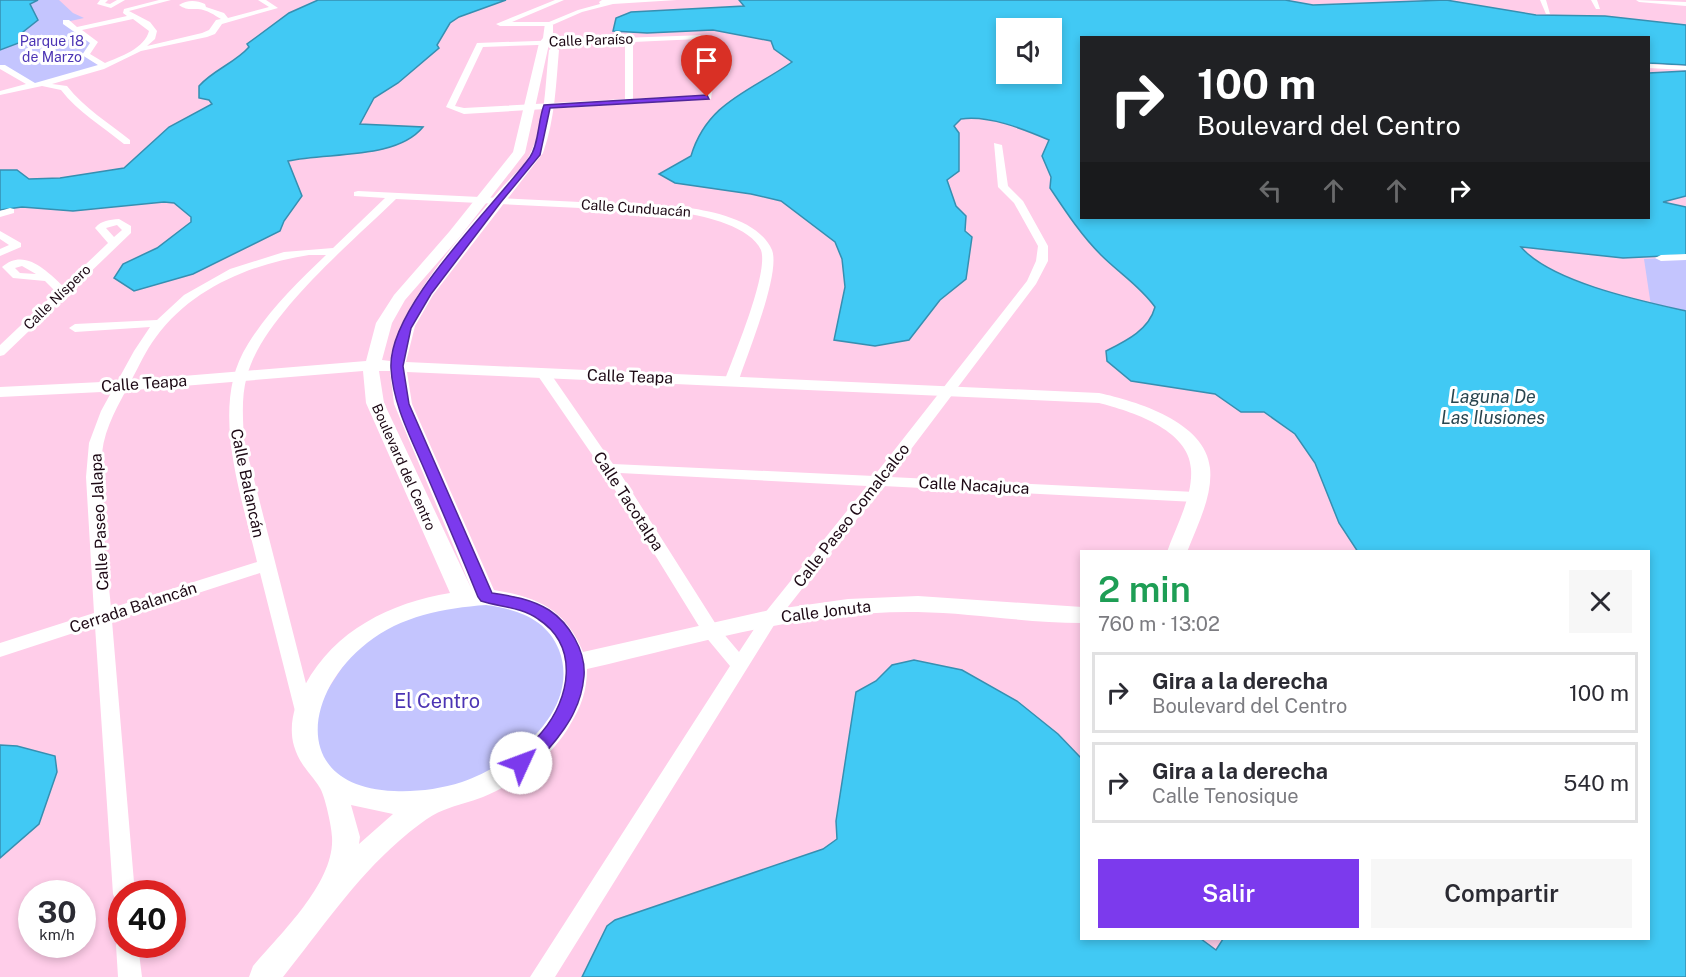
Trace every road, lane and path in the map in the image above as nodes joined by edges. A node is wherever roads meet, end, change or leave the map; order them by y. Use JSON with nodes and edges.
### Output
{"nodes":[{"id":1,"x":105,"y":0,"type":"edge"},
{"id":2,"x":119,"y":0,"type":"edge"},
{"id":3,"x":168,"y":0,"type":"edge"},
{"id":4,"x":561,"y":0,"type":"edge"},
{"id":5,"x":591,"y":0,"type":"edge"},
{"id":6,"x":674,"y":0,"type":"edge"},
{"id":7,"x":1543,"y":0,"type":"edge"},
{"id":8,"x":1594,"y":0,"type":"edge"},
{"id":9,"x":1639,"y":0,"type":"edge"},
{"id":10,"x":1681,"y":0,"type":"edge"},
{"id":11,"x":266,"y":1,"type":"edge"},
{"id":12,"x":189,"y":2,"type":"dead end"},
{"id":13,"x":610,"y":3,"type":"junction"},
{"id":14,"x":1686,"y":4,"type":"edge"},
{"id":15,"x":1598,"y":9,"type":"dead end"},
{"id":16,"x":1548,"y":13,"type":"dead end"},
{"id":17,"x":134,"y":17,"type":"junction"},
{"id":18,"x":227,"y":20,"type":"junction"},
{"id":19,"x":66,"y":22,"type":"dead end"},
{"id":20,"x":77,"y":28,"type":"junction"},
{"id":21,"x":552,"y":34,"type":"junction"},
{"id":22,"x":629,"y":39,"type":"junction"},
{"id":23,"x":133,"y":52,"type":"junction"},
{"id":24,"x":103,"y":65,"type":"junction"},
{"id":25,"x":1650,"y":66,"type":"edge"},
{"id":26,"x":2,"y":67,"type":"dead end"},
{"id":27,"x":1686,"y":68,"type":"edge"},
{"id":28,"x":31,"y":85,"type":"junction"},
{"id":29,"x":0,"y":93,"type":"edge"},
{"id":30,"x":629,"y":101,"type":"junction"},
{"id":31,"x":547,"y":106,"type":"junction"},
{"id":32,"x":530,"y":107,"type":"junction"},
{"id":33,"x":127,"y":142,"type":"dead end"},
{"id":34,"x":997,"y":145,"type":"dead end"},
{"id":35,"x":358,"y":194,"type":"dead end"},
{"id":36,"x":393,"y":196,"type":"junction"},
{"id":37,"x":489,"y":200,"type":"junction"},
{"id":38,"x":0,"y":234,"type":"edge"},
{"id":39,"x":114,"y":243,"type":"dead end"},
{"id":40,"x":334,"y":251,"type":"junction"},
{"id":41,"x":0,"y":253,"type":"edge"},
{"id":42,"x":1686,"y":257,"type":"edge"},
{"id":43,"x":1661,"y":258,"type":"dead end"},
{"id":44,"x":63,"y":292,"type":"junction"},
{"id":45,"x":161,"y":323,"type":"junction"},
{"id":46,"x":75,"y":328,"type":"dead end"},
{"id":47,"x":0,"y":352,"type":"edge"},
{"id":48,"x":372,"y":365,"type":"junction"},
{"id":49,"x":397,"y":366,"type":"junction"},
{"id":50,"x":543,"y":373,"type":"junction"},
{"id":51,"x":240,"y":376,"type":"junction"},
{"id":52,"x":732,"y":380,"type":"junction"},
{"id":53,"x":122,"y":386,"type":"junction"},
{"id":54,"x":951,"y":390,"type":"junction"},
{"id":55,"x":0,"y":392,"type":"edge"},
{"id":56,"x":609,"y":468,"type":"junction"},
{"id":57,"x":878,"y":480,"type":"junction"},
{"id":58,"x":1195,"y":497,"type":"junction"},
{"id":59,"x":1178,"y":550,"type":"edge"},
{"id":60,"x":266,"y":565,"type":"junction"},
{"id":61,"x":475,"y":598,"type":"junction"},
{"id":62,"x":1080,"y":615,"type":"edge"},
{"id":63,"x":104,"y":616,"type":"junction"},
{"id":64,"x":770,"y":618,"type":"junction"},
{"id":65,"x":711,"y":631,"type":"junction"},
{"id":66,"x":0,"y":650,"type":"edge"},
{"id":67,"x":576,"y":663,"type":"junction"},
{"id":68,"x":740,"y":665,"type":"junction"},
{"id":69,"x":305,"y":715,"type":"junction"},
{"id":70,"x":332,"y":783,"type":"junction"},
{"id":71,"x":440,"y":799,"type":"junction"},
{"id":72,"x":123,"y":880,"type":"edge"},
{"id":73,"x":316,"y":915,"type":"junction"},
{"id":74,"x":129,"y":958,"type":"edge"},
{"id":75,"x":130,"y":977,"type":"edge"},
{"id":76,"x":264,"y":977,"type":"edge"},
{"id":77,"x":542,"y":977,"type":"edge"}],
"edges":[{"from":1,"to":2,"type":"street"},
{"from":3,"to":17,"type":"street"},
{"from":4,"to":21,"type":"street"},
{"from":5,"to":13,"type":"street"},
{"from":6,"to":13,"type":"street"},
{"from":7,"to":16,"type":"street"},
{"from":8,"to":15,"type":"street"},
{"from":9,"to":14,"type":"street"},
{"from":10,"to":14,"type":"street"},
{"from":11,"to":18,"type":"street"},
{"from":12,"to":18,"type":"street"},
{"from":13,"to":21,"type":"street"},
{"from":17,"to":20,"type":"street"},
{"from":17,"to":23,"type":"street"},
{"from":18,"to":23,"type":"street"},
{"from":19,"to":20,"type":"street"},
{"from":20,"to":24,"type":"street"},
{"from":21,"to":22,"type":"street","name":"Calle Paraíso"},
{"from":21,"to":31,"type":"street","name":"Boulevard del Centro"},
{"from":21,"to":32,"type":"street","name":"Boulevard del Centro"},
{"from":21,"to":32,"type":"street","name":"Calle Paraíso"},
{"from":22,"to":30,"type":"street"},
{"from":22,"to":30,"type":"street","name":"Calle Paraíso"},
{"from":23,"to":24,"type":"street"},
{"from":24,"to":28,"type":"street"},
{"from":25,"to":27,"type":"street"},
{"from":26,"to":28,"type":"street"},
{"from":28,"to":29,"type":"street"},
{"from":28,"to":33,"type":"street"},
{"from":30,"to":31,"type":"street"},
{"from":31,"to":32,"type":"street"},
{"from":31,"to":37,"type":"street","name":"Boulevard del Centro"},
{"from":32,"to":37,"type":"street","name":"Boulevard del Centro"},
{"from":34,"to":54,"type":"street","name":"Calle Paseo Comalcalco"},
{"from":35,"to":36,"type":"street","name":"Calle Cunduacán"},
{"from":36,"to":37,"type":"street","name":"Calle Cunduacán"},
{"from":36,"to":40,"type":"street","name":"Calle Balancán"},
{"from":37,"to":48,"type":"street","name":"Boulevard del Centro"},
{"from":37,"to":49,"type":"street","name":"Boulevard del Centro"},
{"from":37,"to":52,"type":"street","name":"Calle Cunduacán"},
{"from":38,"to":41,"type":"street"},
{"from":39,"to":44,"type":"street","name":"Calle Níspero"},
{"from":40,"to":45,"type":"street","name":"Calle Paseo Jalapa"},
{"from":40,"to":51,"type":"street","name":"Calle Balancán"},
{"from":41,"to":44,"type":"street"},
{"from":42,"to":43,"type":"street"},
{"from":44,"to":47,"type":"street","name":"Calle Níspero"},
{"from":45,"to":46,"type":"street"},
{"from":45,"to":53,"type":"street","name":"Calle Paseo Jalapa"},
{"from":48,"to":49,"type":"street","name":"Calle Teapa"},
{"from":48,"to":51,"type":"street","name":"Calle Teapa"},
{"from":48,"to":61,"type":"street","name":"Boulevard del Centro"},
{"from":49,"to":50,"type":"street","name":"Calle Teapa"},
{"from":49,"to":61,"type":"street","name":"Boulevard del Centro"},
{"from":50,"to":52,"type":"street","name":"Calle Teapa"},
{"from":50,"to":56,"type":"street","name":"Calle Tacotalpa"},
{"from":51,"to":53,"type":"street","name":"Calle Teapa"},
{"from":51,"to":60,"type":"street","name":"Calle Balancán"},
{"from":52,"to":54,"type":"street","name":"Calle Teapa"},
{"from":53,"to":55,"type":"street","name":"Calle Teapa"},
{"from":53,"to":63,"type":"street","name":"Calle Paseo Jalapa"},
{"from":54,"to":57,"type":"street","name":"Calle Paseo Comalcalco"},
{"from":54,"to":58,"type":"street","name":"Calle Teapa"},
{"from":56,"to":57,"type":"street","name":"Calle Nacajuca"},
{"from":56,"to":65,"type":"street","name":"Calle Tacotalpa"},
{"from":57,"to":58,"type":"street","name":"Calle Nacajuca"},
{"from":57,"to":64,"type":"street","name":"Calle Paseo Comalcalco"},
{"from":58,"to":59,"type":"street"},
{"from":60,"to":63,"type":"street","name":"Cerrada Balancán"},
{"from":60,"to":69,"type":"street","name":"Calle Balancán"},
{"from":61,"to":67,"type":"street"},
{"from":61,"to":69,"type":"street"},
{"from":62,"to":64,"type":"street","name":"Calle Jonuta"},
{"from":63,"to":66,"type":"street","name":"Cerrada Balancán"},
{"from":63,"to":72,"type":"street","name":"Calle Paseo Jalapa"},
{"from":64,"to":65,"type":"street","name":"Calle Jonuta"},
{"from":64,"to":68,"type":"street","name":"Calle Paseo Comalcalco"},
{"from":65,"to":67,"type":"street","name":"Calle Jonuta"},
{"from":65,"to":68,"type":"street","name":"Calle Tacotalpa"},
{"from":67,"to":71,"type":"street"},
{"from":68,"to":77,"type":"street","name":"Calle Paseo Comalcalco"},
{"from":69,"to":70,"type":"street"},
{"from":70,"to":71,"type":"street"},
{"from":70,"to":73,"type":"street"},
{"from":71,"to":73,"type":"street"},
{"from":73,"to":76,"type":"street"},
{"from":74,"to":75,"type":"street"}]}
